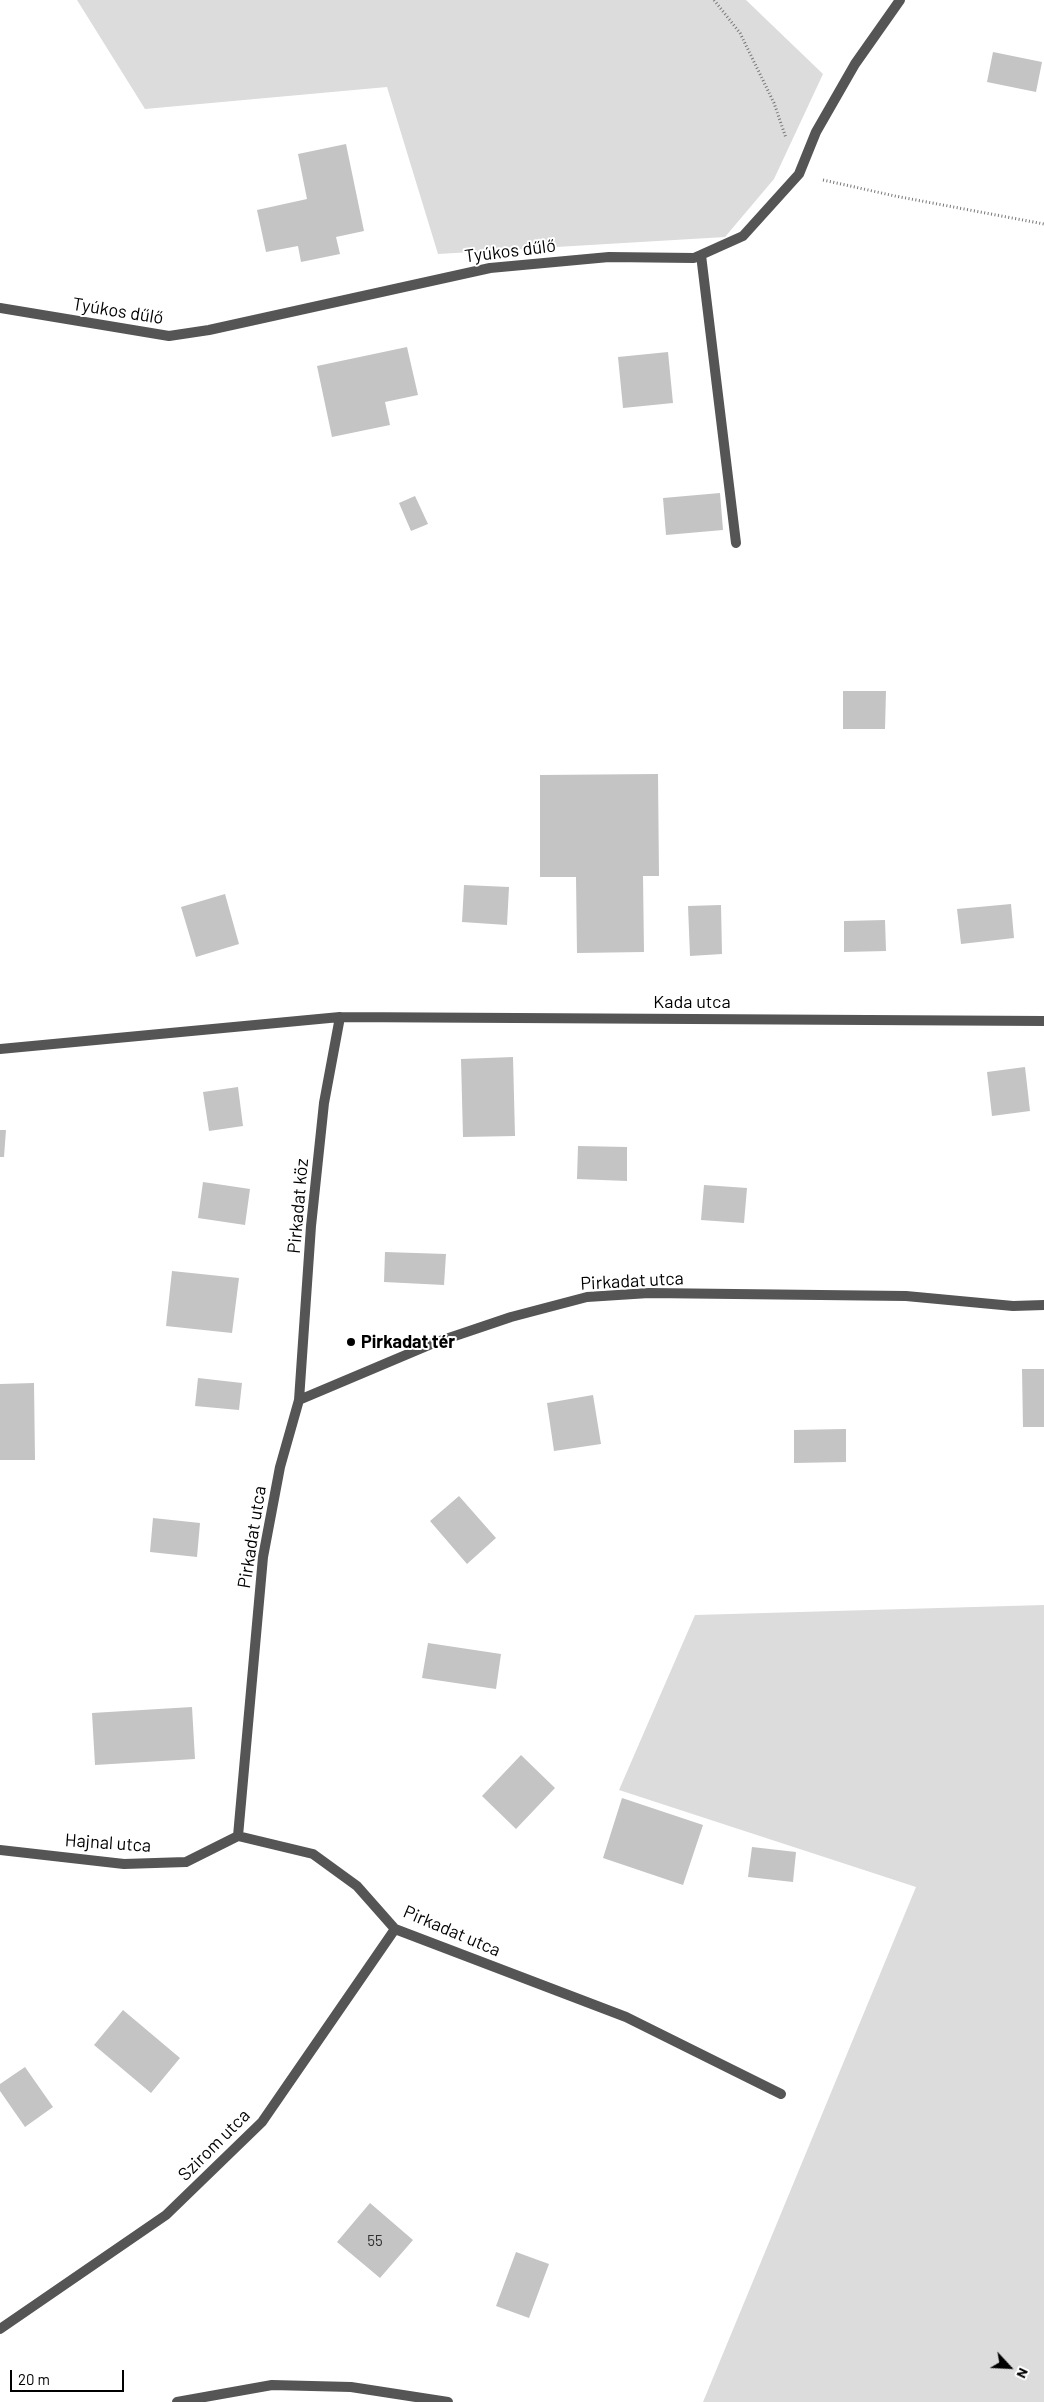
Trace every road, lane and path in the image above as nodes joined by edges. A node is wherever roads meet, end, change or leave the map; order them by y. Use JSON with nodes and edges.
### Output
{"nodes":[{"id":1,"x":714,"y":0,"type":"edge"},
{"id":2,"x":900,"y":0,"type":"edge"},
{"id":3,"x":799,"y":174,"type":"junction"},
{"id":4,"x":1044,"y":224,"type":"edge"},
{"id":5,"x":701,"y":256,"type":"junction"},
{"id":6,"x":0,"y":308,"type":"edge"},
{"id":7,"x":736,"y":543,"type":"dead end"},
{"id":8,"x":340,"y":1016,"type":"junction"},
{"id":9,"x":1044,"y":1020,"type":"edge"},
{"id":10,"x":0,"y":1049,"type":"edge"},
{"id":11,"x":1044,"y":1305,"type":"edge"},
{"id":12,"x":299,"y":1400,"type":"junction"},
{"id":13,"x":238,"y":1836,"type":"junction"},
{"id":14,"x":0,"y":1850,"type":"edge"},
{"id":15,"x":394,"y":1929,"type":"junction"},
{"id":16,"x":781,"y":2094,"type":"dead end"},
{"id":17,"x":0,"y":2329,"type":"edge"},
{"id":18,"x":177,"y":2402,"type":"edge"},
{"id":19,"x":448,"y":2402,"type":"edge"}],
"edges":[{"from":1,"to":3,"type":"path"},
{"from":2,"to":3,"type":"street","name":"Tyúkos dűlő"},
{"from":3,"to":4,"type":"path"},
{"from":3,"to":5,"type":"street","name":"Tyúkos dűlő"},
{"from":5,"to":6,"type":"street","name":"Tyúkos dűlő"},
{"from":5,"to":7,"type":"street"},
{"from":8,"to":9,"type":"street","name":"Kada utca"},
{"from":8,"to":10,"type":"street","name":"Kada utca"},
{"from":8,"to":12,"type":"street","name":"Pirkadat köz"},
{"from":11,"to":12,"type":"street","name":"Pirkadat utca"},
{"from":12,"to":13,"type":"street","name":"Pirkadat utca"},
{"from":13,"to":14,"type":"street","name":"Hajnal utca"},
{"from":13,"to":15,"type":"street","name":"Pirkadat utca"},
{"from":15,"to":16,"type":"street","name":"Pirkadat utca"},
{"from":15,"to":17,"type":"street","name":"Szirom utca"},
{"from":18,"to":19,"type":"street"}]}
